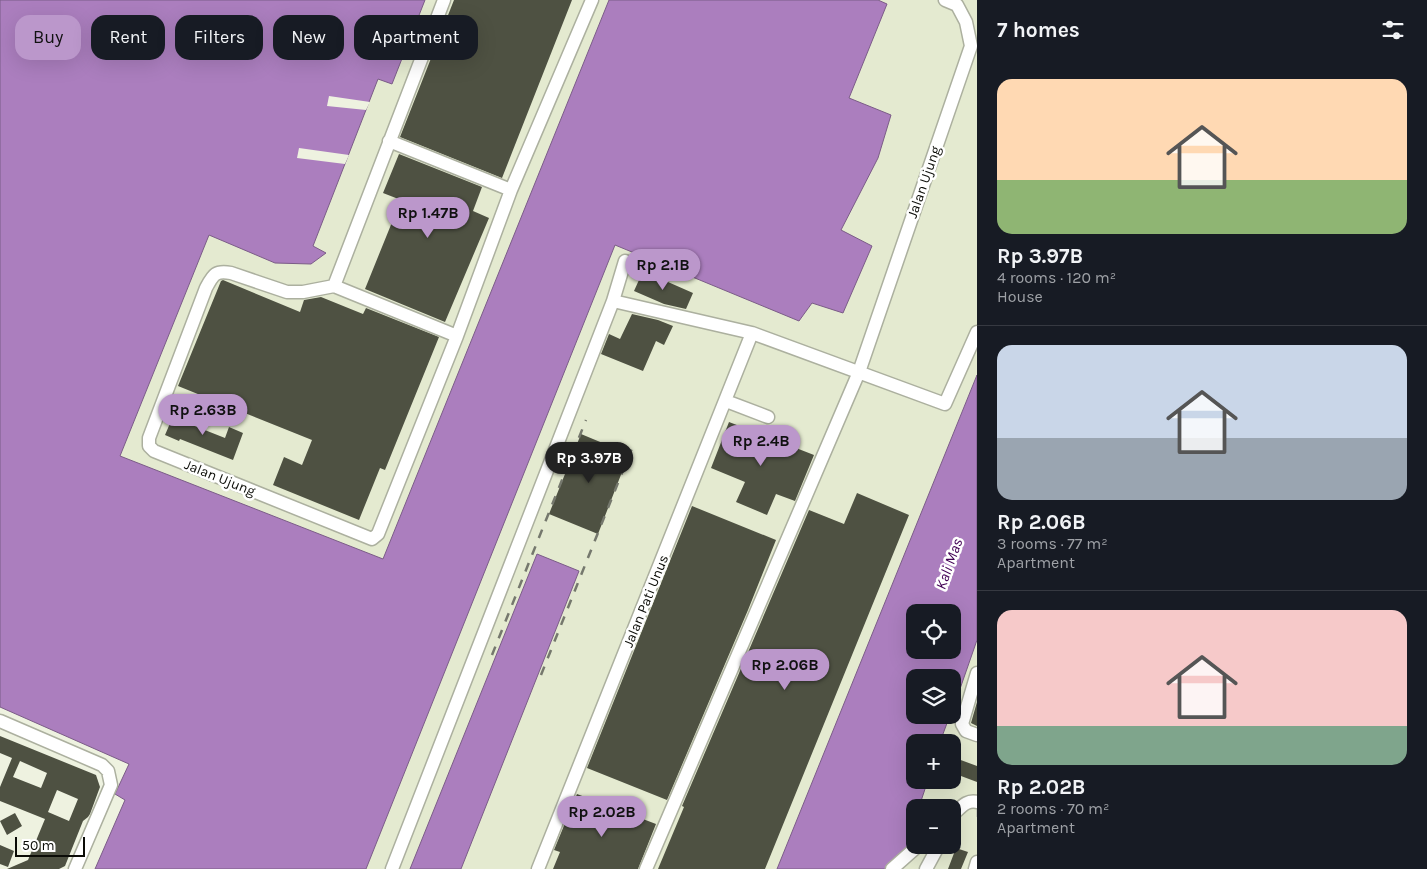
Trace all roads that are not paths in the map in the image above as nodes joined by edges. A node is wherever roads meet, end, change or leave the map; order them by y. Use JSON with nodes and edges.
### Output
{"nodes":[{"id":1,"x":444,"y":0,"type":"edge"},
{"id":2,"x":592,"y":0,"type":"edge"},
{"id":3,"x":945,"y":0,"type":"edge"},
{"id":4,"x":390,"y":141,"type":"junction"},
{"id":5,"x":511,"y":190,"type":"junction"},
{"id":6,"x":625,"y":261,"type":"dead end"},
{"id":7,"x":334,"y":286,"type":"junction"},
{"id":8,"x":613,"y":301,"type":"junction"},
{"id":9,"x":977,"y":332,"type":"edge"},
{"id":10,"x":752,"y":333,"type":"junction"},
{"id":11,"x":457,"y":336,"type":"junction"},
{"id":12,"x":859,"y":372,"type":"junction"},
{"id":13,"x":726,"y":402,"type":"junction"},
{"id":14,"x":768,"y":417,"type":"dead end"},
{"id":15,"x":977,"y":672,"type":"edge"},
{"id":16,"x":0,"y":720,"type":"edge"},
{"id":17,"x":977,"y":735,"type":"edge"},
{"id":18,"x":977,"y":807,"type":"edge"},
{"id":19,"x":961,"y":809,"type":"edge"},
{"id":20,"x":909,"y":854,"type":"edge"},
{"id":21,"x":934,"y":854,"type":"edge"},
{"id":22,"x":977,"y":862,"type":"edge"},
{"id":23,"x":75,"y":869,"type":"edge"},
{"id":24,"x":392,"y":869,"type":"edge"},
{"id":25,"x":538,"y":869,"type":"edge"},
{"id":26,"x":646,"y":869,"type":"edge"},
{"id":27,"x":892,"y":869,"type":"edge"},
{"id":28,"x":926,"y":869,"type":"edge"},
{"id":29,"x":975,"y":869,"type":"edge"}],
"edges":[{"from":1,"to":4,"type":"lane"},
{"from":2,"to":5,"type":"lane","name":"Jalan Ujung"},
{"from":3,"to":12,"type":"lane","name":"Jalan Ujung"},
{"from":4,"to":5,"type":"lane"},
{"from":4,"to":7,"type":"lane"},
{"from":5,"to":11,"type":"lane","name":"Jalan Ujung"},
{"from":6,"to":8,"type":"lane"},
{"from":7,"to":11,"type":"lane"},
{"from":7,"to":11,"type":"lane","name":"Jalan Ujung"},
{"from":8,"to":10,"type":"lane"},
{"from":8,"to":24,"type":"lane"},
{"from":9,"to":12,"type":"lane"},
{"from":10,"to":12,"type":"lane"},
{"from":10,"to":13,"type":"lane","name":"Jalan Pati Unus"},
{"from":12,"to":26,"type":"lane","name":"Jalan Ujung"},
{"from":13,"to":14,"type":"lane"},
{"from":13,"to":25,"type":"lane","name":"Jalan Pati Unus"},
{"from":15,"to":17,"type":"lane"},
{"from":16,"to":23,"type":"lane"},
{"from":18,"to":19,"type":"lane"},
{"from":20,"to":27,"type":"lane"},
{"from":21,"to":28,"type":"lane"},
{"from":22,"to":29,"type":"lane"}]}
